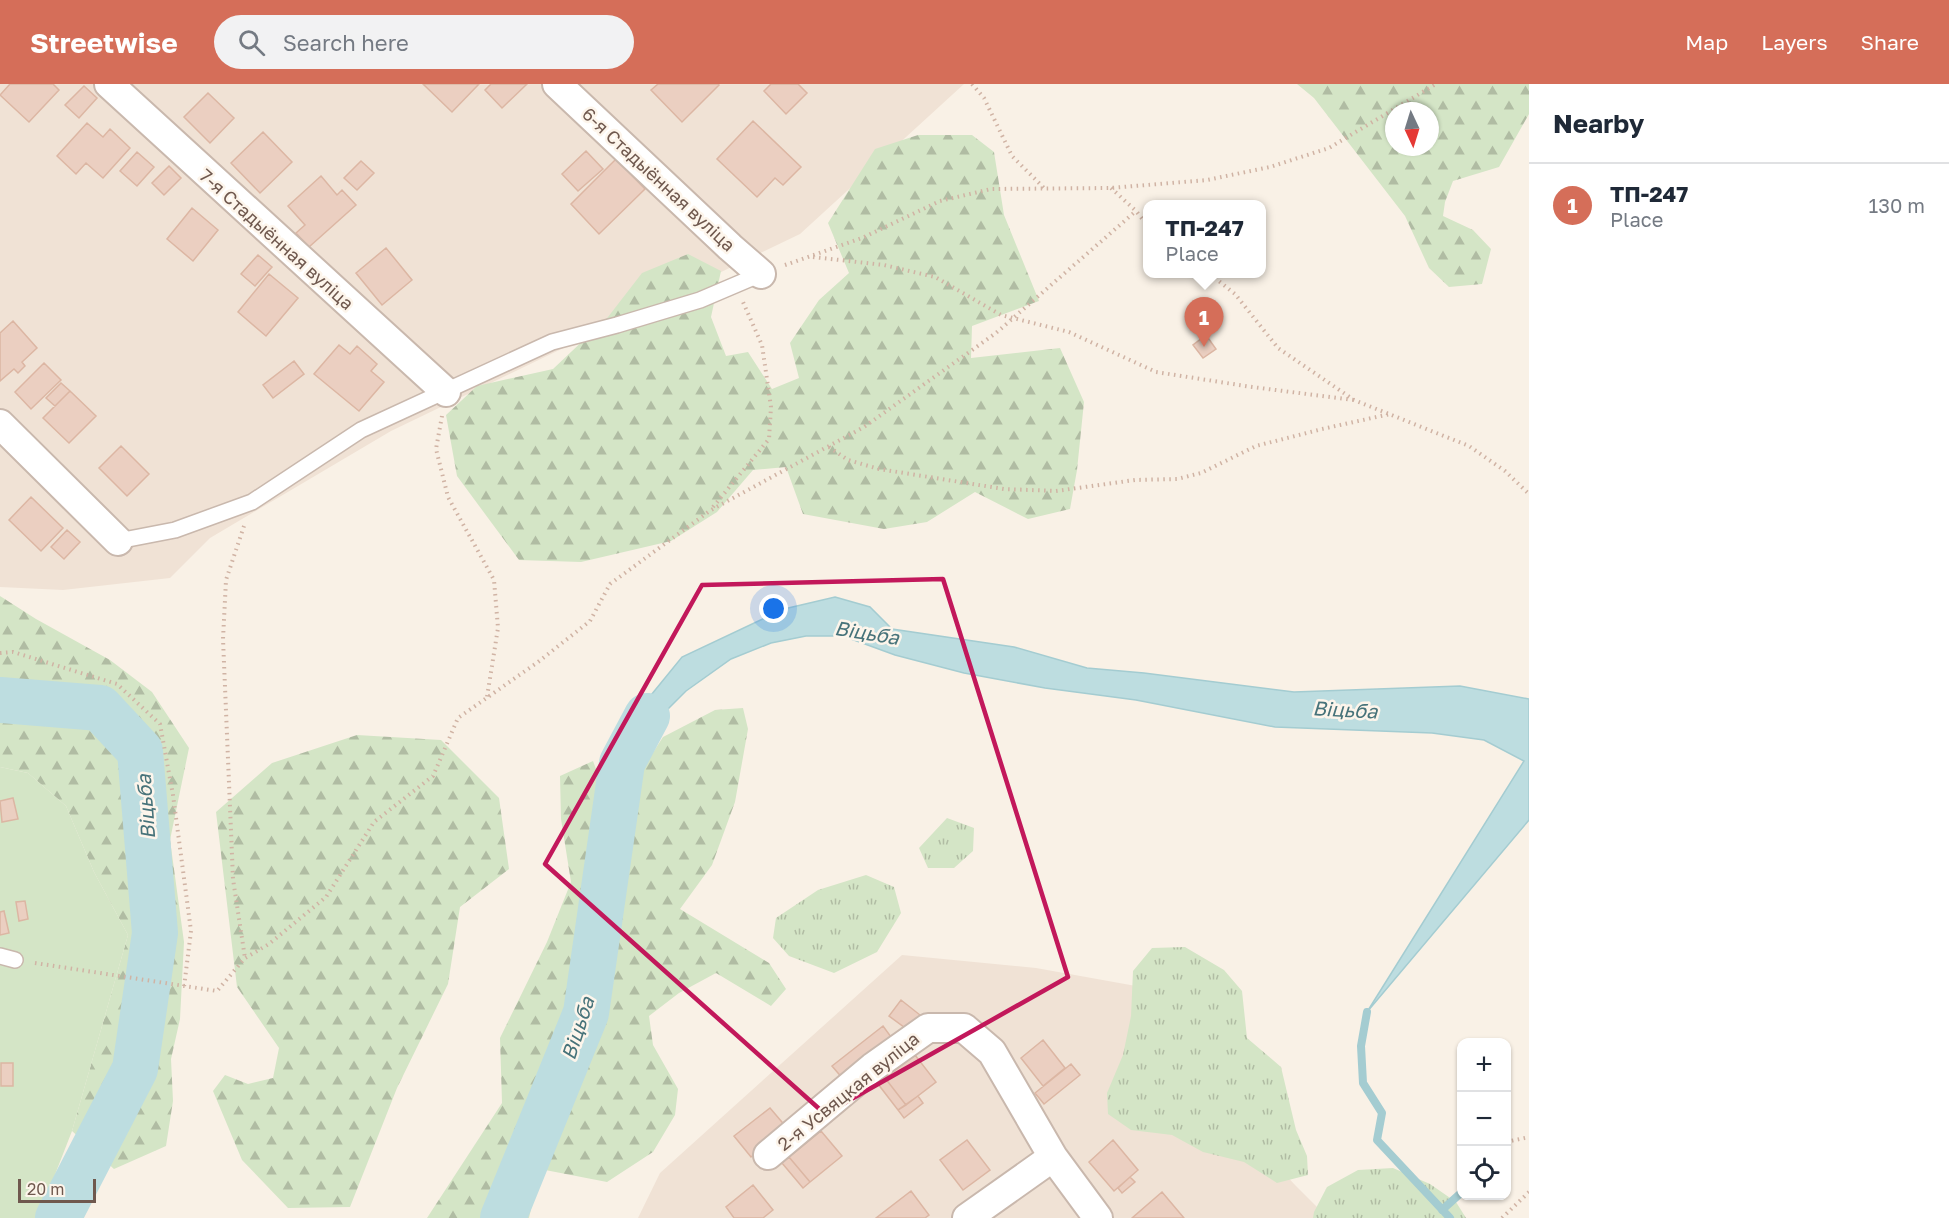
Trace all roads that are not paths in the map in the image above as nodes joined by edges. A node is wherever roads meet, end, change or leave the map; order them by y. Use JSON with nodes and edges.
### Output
{"nodes":[{"id":1,"x":109,"y":84,"type":"edge"},
{"id":2,"x":557,"y":84,"type":"edge"},
{"id":3,"x":761,"y":274,"type":"joint"},
{"id":4,"x":446,"y":392,"type":"junction"},
{"id":5,"x":0,"y":424,"type":"edge"},
{"id":6,"x":118,"y":541,"type":"joint"},
{"id":7,"x":768,"y":1155,"type":"dead end"},
{"id":8,"x":1053,"y":1157,"type":"junction"},
{"id":9,"x":967,"y":1218,"type":"edge"},
{"id":10,"x":1098,"y":1218,"type":"edge"}],
"edges":[{"from":1,"to":4,"type":"street","name":"7-я Стадыённая вуліца"},
{"from":2,"to":3,"type":"street","name":"6-я Стадыённая вуліца"},
{"from":3,"to":4,"type":"lane"},
{"from":4,"to":6,"type":"lane"},
{"from":5,"to":6,"type":"street"},
{"from":7,"to":8,"type":"street","name":"2-я Усвяцкая вуліца"},
{"from":8,"to":9,"type":"street"},
{"from":8,"to":10,"type":"street"}]}
